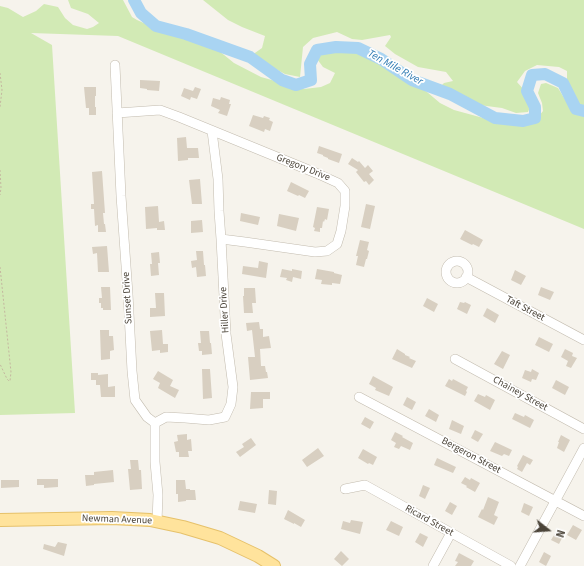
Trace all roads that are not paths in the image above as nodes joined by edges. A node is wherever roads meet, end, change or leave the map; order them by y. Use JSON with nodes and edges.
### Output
{"nodes":[{"id":1,"x":115,"y":65,"type":"dead end"},
{"id":2,"x":117,"y":113,"type":"junction"},
{"id":3,"x":212,"y":131,"type":"junction"},
{"id":4,"x":221,"y":239,"type":"junction"},
{"id":5,"x":466,"y":277,"type":"dead end"},
{"id":6,"x":584,"y":340,"type":"edge"},
{"id":7,"x":455,"y":359,"type":"dead end"},
{"id":8,"x":359,"y":397,"type":"dead end"},
{"id":9,"x":155,"y":423,"type":"junction"},
{"id":10,"x":584,"y":429,"type":"edge"},
{"id":11,"x":584,"y":448,"type":"edge"},
{"id":12,"x":345,"y":489,"type":"dead end"},
{"id":13,"x":556,"y":501,"type":"junction"},
{"id":14,"x":584,"y":516,"type":"edge"},
{"id":15,"x":0,"y":520,"type":"edge"},
{"id":16,"x":157,"y":522,"type":"junction"},
{"id":17,"x":451,"y":533,"type":"junction"},
{"id":18,"x":274,"y":566,"type":"edge"},
{"id":19,"x":433,"y":566,"type":"edge"},
{"id":20,"x":511,"y":566,"type":"edge"},
{"id":21,"x":520,"y":566,"type":"edge"}],
"edges":[{"from":1,"to":2,"type":"street","name":"Sunset Drive"},
{"from":2,"to":3,"type":"street","name":"Gregory Drive"},
{"from":2,"to":9,"type":"street","name":"Sunset Drive"},
{"from":3,"to":4,"type":"street","name":"Hiller Drive"},
{"from":3,"to":4,"type":"street","name":"Gregory Drive"},
{"from":4,"to":9,"type":"street","name":"Hiller Drive"},
{"from":5,"to":6,"type":"street","name":"Taft Street"},
{"from":7,"to":10,"type":"street","name":"Chainey Street"},
{"from":8,"to":13,"type":"street","name":"Bergeron Street"},
{"from":9,"to":16,"type":"street"},
{"from":11,"to":13,"type":"street"},
{"from":12,"to":17,"type":"street","name":"Ricard Street"},
{"from":13,"to":14,"type":"street","name":"Bergeron Street"},
{"from":13,"to":21,"type":"street"},
{"from":15,"to":16,"type":"main road","name":"Newman Avenue"},
{"from":16,"to":18,"type":"main road","name":"Newman Avenue"},
{"from":17,"to":19,"type":"street"},
{"from":17,"to":20,"type":"street","name":"Ricard Street"}]}
